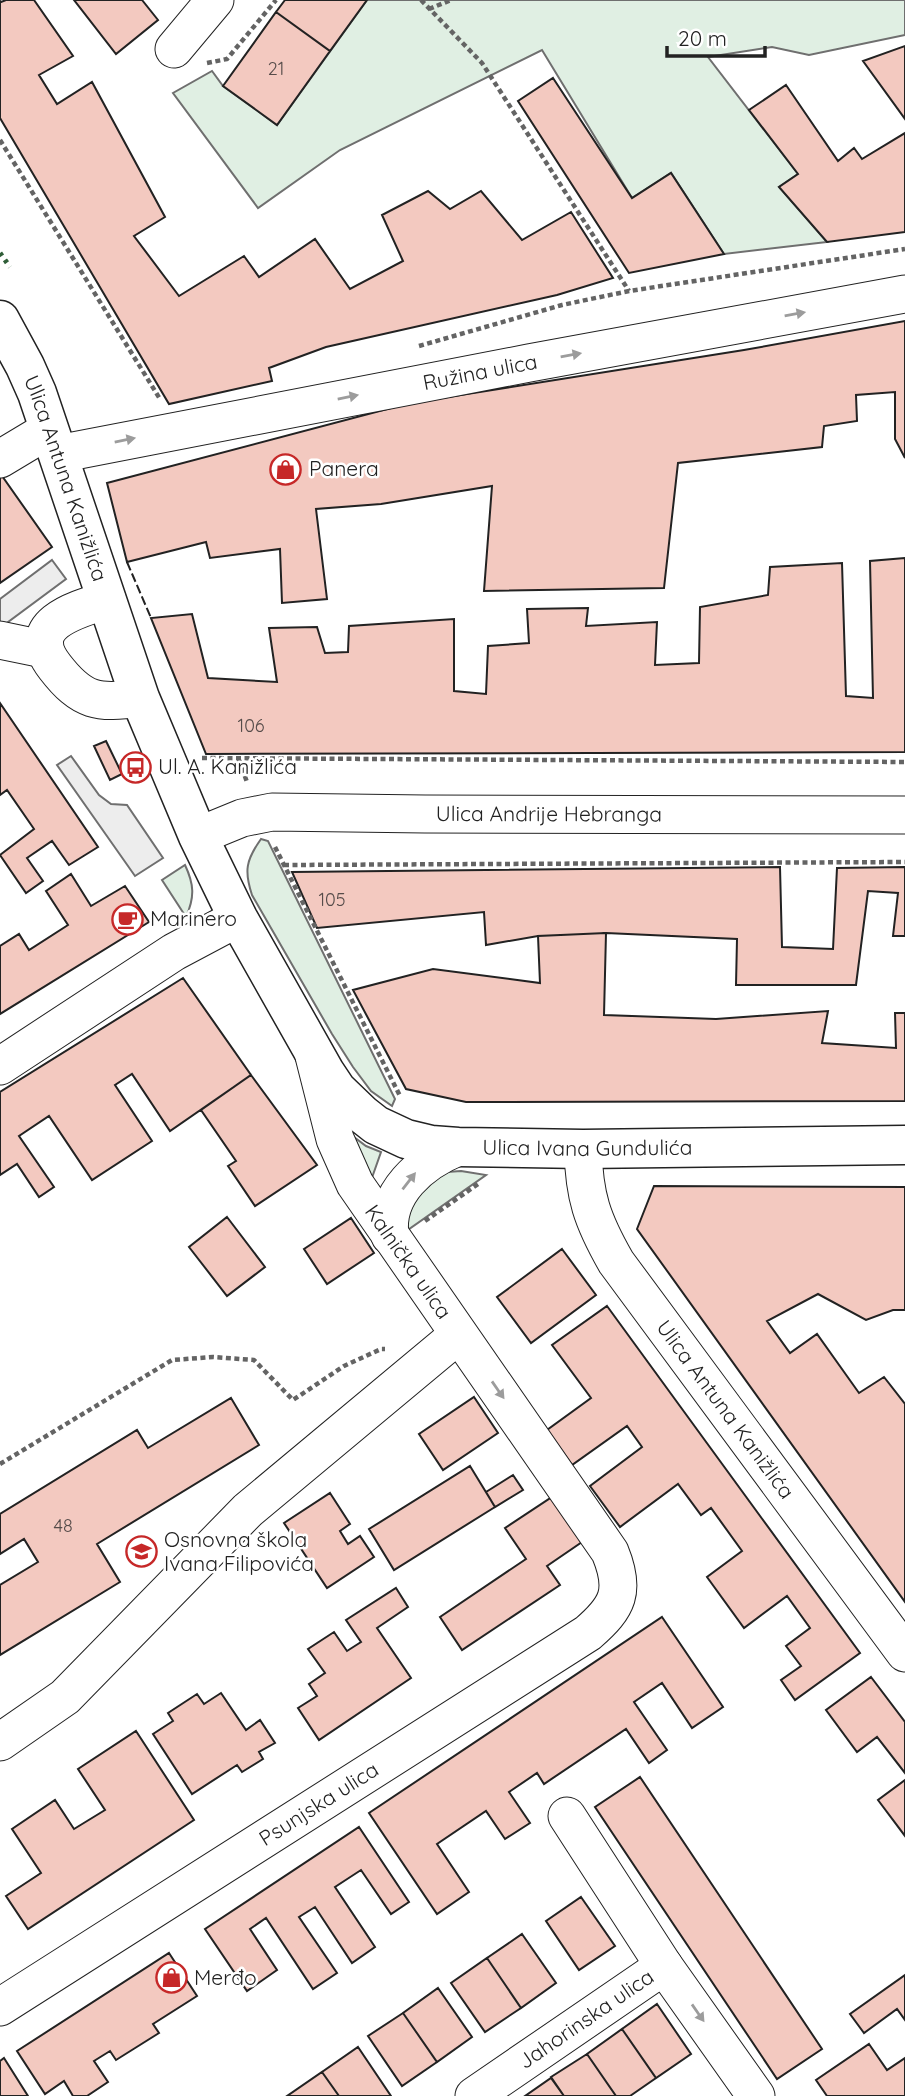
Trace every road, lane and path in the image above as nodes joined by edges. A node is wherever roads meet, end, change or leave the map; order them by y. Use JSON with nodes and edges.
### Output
{"nodes":[{"id":1,"x":215,"y":0,"type":"edge"},
{"id":2,"x":276,"y":0,"type":"edge"},
{"id":3,"x":421,"y":0,"type":"edge"},
{"id":4,"x":451,"y":0,"type":"edge"},
{"id":5,"x":429,"y":9,"type":"junction"},
{"id":6,"x":174,"y":49,"type":"joint"},
{"id":7,"x":0,"y":140,"type":"edge"},
{"id":8,"x":905,"y":249,"type":"edge"},
{"id":9,"x":629,"y":291,"type":"junction"},
{"id":10,"x":905,"y":294,"type":"edge"},
{"id":11,"x":0,"y":320,"type":"edge"},
{"id":12,"x":406,"y":349,"type":"dead end"},
{"id":13,"x":160,"y":400,"type":"dead end"},
{"id":14,"x":54,"y":444,"type":"junction"},
{"id":15,"x":0,"y":458,"type":"edge"},
{"id":16,"x":107,"y":600,"type":"junction"},
{"id":17,"x":0,"y":640,"type":"edge"},
{"id":18,"x":43,"y":649,"type":"junction"},
{"id":19,"x":140,"y":698,"type":"junction"},
{"id":20,"x":905,"y":762,"type":"edge"},
{"id":21,"x":258,"y":814,"type":"junction"},
{"id":22,"x":905,"y":815,"type":"edge"},
{"id":23,"x":198,"y":836,"type":"junction"},
{"id":24,"x":905,"y":862,"type":"edge"},
{"id":25,"x":284,"y":865,"type":"junction"},
{"id":26,"x":238,"y":918,"type":"junction"},
{"id":27,"x":312,"y":1048,"type":"junction"},
{"id":28,"x":0,"y":1066,"type":"edge"},
{"id":29,"x":404,"y":1101,"type":"dead end"},
{"id":30,"x":905,"y":1145,"type":"edge"},
{"id":31,"x":458,"y":1147,"type":"junction"},
{"id":32,"x":583,"y":1149,"type":"junction"},
{"id":33,"x":481,"y":1182,"type":"dead end"},
{"id":34,"x":392,"y":1240,"type":"junction"},
{"id":35,"x":458,"y":1335,"type":"junction"},
{"id":36,"x":431,"y":1358,"type":"junction"},
{"id":37,"x":0,"y":1464,"type":"edge"},
{"id":38,"x":619,"y":1584,"type":"joint"},
{"id":39,"x":905,"y":1653,"type":"edge"},
{"id":40,"x":0,"y":1742,"type":"edge"},
{"id":41,"x":567,"y":1816,"type":"dead end"},
{"id":42,"x":664,"y":1966,"type":"junction"},
{"id":43,"x":0,"y":2007,"type":"edge"},
{"id":44,"x":474,"y":2096,"type":"edge"},
{"id":45,"x":756,"y":2096,"type":"edge"}],
"edges":[{"from":1,"to":6,"type":"street"},
{"from":2,"to":6,"type":"path"},
{"from":3,"to":5,"type":"path"},
{"from":4,"to":5,"type":"path"},
{"from":5,"to":9,"type":"path"},
{"from":7,"to":13,"type":"path"},
{"from":8,"to":9,"type":"path"},
{"from":9,"to":12,"type":"path"},
{"from":14,"to":10,"type":"street","name":"Ružina ulica","one_way":true},
{"from":11,"to":14,"type":"main road","name":"Ulica Antuna Kanižlića"},
{"from":14,"to":15,"type":"street","name":"Ružina ulica"},
{"from":14,"to":16,"type":"main road","name":"Ulica Antuna Kanižlića"},
{"from":16,"to":18,"type":"street"},
{"from":16,"to":19,"type":"main road","name":"Kalnička ulica"},
{"from":17,"to":18,"type":"street"},
{"from":18,"to":19,"type":"street"},
{"from":19,"to":23,"type":"main road","name":"Kalnička ulica"},
{"from":20,"to":21,"type":"path"},
{"from":21,"to":22,"type":"street","name":"Ulica Andrije Hebranga"},
{"from":21,"to":23,"type":"street","name":"Ulica Andrije Hebranga"},
{"from":21,"to":25,"type":"path"},
{"from":23,"to":26,"type":"main road","name":"Kalnička ulica"},
{"from":24,"to":25,"type":"path"},
{"from":25,"to":29,"type":"path"},
{"from":26,"to":27,"type":"main road","name":"Kalnička ulica"},
{"from":26,"to":28,"type":"street"},
{"from":27,"to":31,"type":"main road","name":"Ulica Ivana Gundulića"},
{"from":27,"to":34,"type":"street","name":"Kalnička ulica"},
{"from":30,"to":32,"type":"main road","name":"Ulica Ivana Gundulića"},
{"from":31,"to":32,"type":"main road","name":"Ulica Ivana Gundulića"},
{"from":34,"to":31,"type":"street","one_way":true},
{"from":32,"to":39,"type":"street","name":"Ulica Antuna Kanižlića"},
{"from":33,"to":34,"type":"path"},
{"from":34,"to":35,"type":"street","name":"Kalnička ulica"},
{"from":35,"to":36,"type":"street"},
{"from":35,"to":38,"type":"street","name":"Kalnička ulica","one_way":true},
{"from":36,"to":37,"type":"path"},
{"from":36,"to":40,"type":"street"},
{"from":38,"to":43,"type":"street","name":"Psunjska ulica"},
{"from":41,"to":42,"type":"street","name":"Jahorinska ulica"},
{"from":42,"to":44,"type":"street","name":"Jahorinska ulica"},
{"from":42,"to":45,"type":"street","name":"Jahorinska ulica","one_way":true}]}
